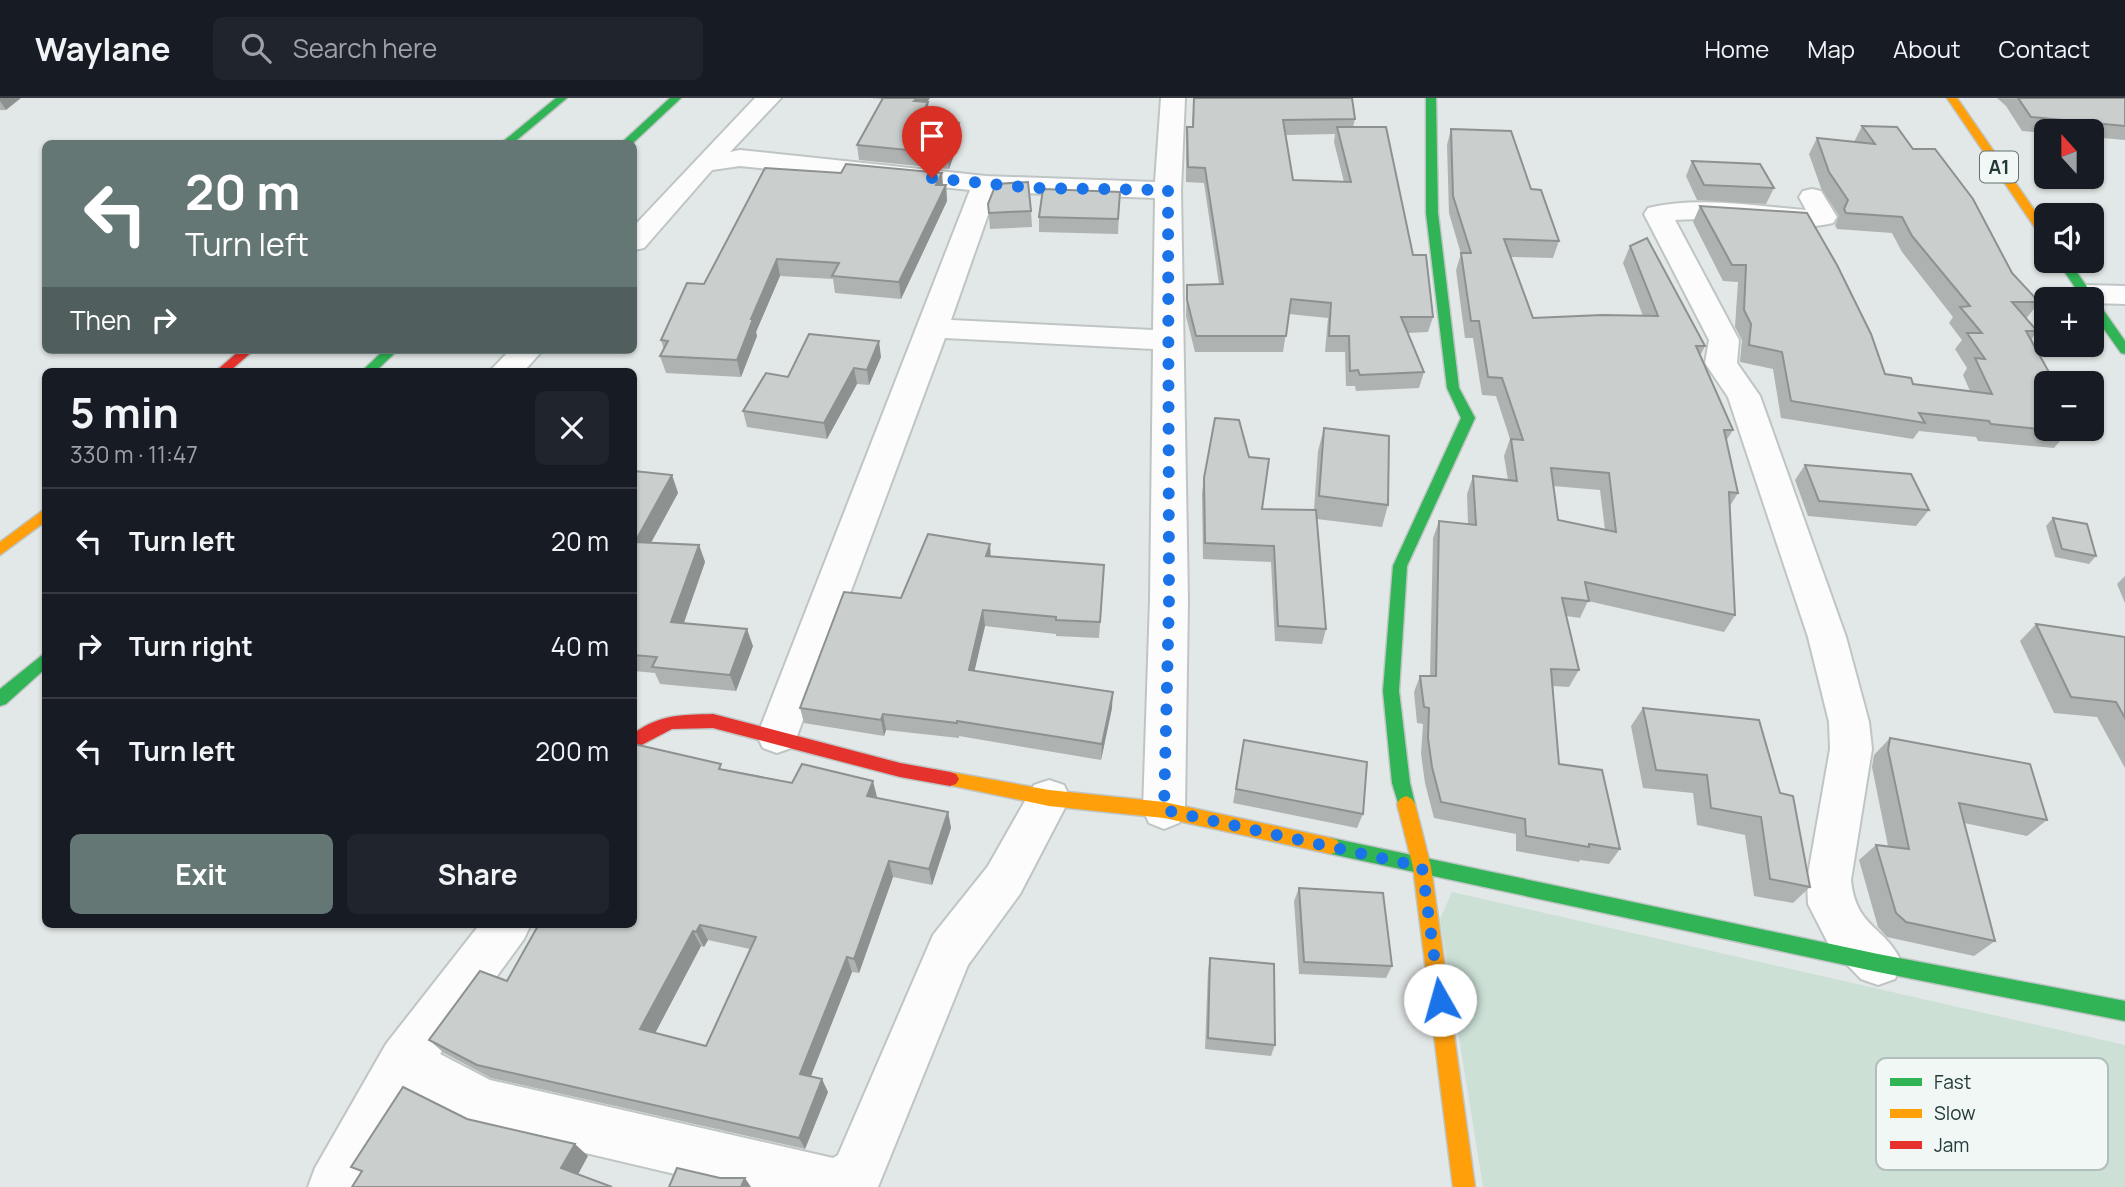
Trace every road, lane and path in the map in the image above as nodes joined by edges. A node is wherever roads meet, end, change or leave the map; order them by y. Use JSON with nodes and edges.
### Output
{"nodes":[{"id":1,"x":562,"y":98,"type":"edge"},
{"id":2,"x":676,"y":98,"type":"edge"},
{"id":3,"x":769,"y":98,"type":"edge"},
{"id":4,"x":1173,"y":98,"type":"edge"},
{"id":5,"x":1431,"y":98,"type":"edge"},
{"id":6,"x":1952,"y":98,"type":"edge"},
{"id":7,"x":510,"y":140,"type":"edge"},
{"id":8,"x":629,"y":140,"type":"edge"},
{"id":9,"x":732,"y":150,"type":"junction"},
{"id":10,"x":986,"y":184,"type":"junction"},
{"id":11,"x":1168,"y":190,"type":"junction"},
{"id":12,"x":1812,"y":197,"type":"dead end"},
{"id":13,"x":2034,"y":218,"type":"edge"},
{"id":14,"x":637,"y":239,"type":"edge"},
{"id":15,"x":2125,"y":295,"type":"edge"},
{"id":16,"x":2104,"y":297,"type":"edge"},
{"id":17,"x":2104,"y":321,"type":"edge"},
{"id":18,"x":934,"y":328,"type":"junction"},
{"id":19,"x":1167,"y":340,"type":"junction"},
{"id":20,"x":2125,"y":351,"type":"edge"},
{"id":21,"x":243,"y":354,"type":"edge"},
{"id":22,"x":388,"y":354,"type":"edge"},
{"id":23,"x":524,"y":354,"type":"edge"},
{"id":24,"x":226,"y":368,"type":"edge"},
{"id":25,"x":372,"y":368,"type":"edge"},
{"id":26,"x":509,"y":368,"type":"edge"},
{"id":27,"x":42,"y":516,"type":"edge"},
{"id":28,"x":0,"y":550,"type":"edge"},
{"id":29,"x":42,"y":662,"type":"edge"},
{"id":30,"x":0,"y":699,"type":"edge"},
{"id":31,"x":640,"y":730,"type":"edge"},
{"id":32,"x":777,"y":736,"type":"junction"},
{"id":33,"x":1049,"y":798,"type":"junction"},
{"id":34,"x":1164,"y":810,"type":"junction"},
{"id":35,"x":1422,"y":867,"type":"junction"},
{"id":36,"x":505,"y":928,"type":"edge"},
{"id":37,"x":1878,"y":963,"type":"junction"},
{"id":38,"x":2125,"y":1011,"type":"edge"},
{"id":39,"x":404,"y":1062,"type":"junction"},
{"id":40,"x":334,"y":1187,"type":"edge"},
{"id":41,"x":1464,"y":1187,"type":"edge"}],
"edges":[{"from":1,"to":7,"type":"main road"},
{"from":2,"to":8,"type":"main road"},
{"from":3,"to":9,"type":"street"},
{"from":4,"to":11,"type":"street"},
{"from":5,"to":35,"type":"main road"},
{"from":6,"to":13,"type":"main road","number":"A1"},
{"from":9,"to":10,"type":"street"},
{"from":9,"to":14,"type":"street"},
{"from":10,"to":11,"type":"street"},
{"from":10,"to":18,"type":"street"},
{"from":11,"to":19,"type":"street"},
{"from":12,"to":37,"type":"street"},
{"from":15,"to":16,"type":"street"},
{"from":17,"to":20,"type":"main road"},
{"from":18,"to":19,"type":"street"},
{"from":18,"to":32,"type":"street"},
{"from":19,"to":34,"type":"street"},
{"from":21,"to":24,"type":"main road"},
{"from":22,"to":25,"type":"main road"},
{"from":23,"to":26,"type":"street"},
{"from":27,"to":28,"type":"main road"},
{"from":29,"to":30,"type":"main road"},
{"from":31,"to":32,"type":"main road"},
{"from":32,"to":33,"type":"main road"},
{"from":33,"to":34,"type":"main road"},
{"from":33,"to":39,"type":"street"},
{"from":34,"to":35,"type":"main road"},
{"from":35,"to":37,"type":"main road"},
{"from":35,"to":41,"type":"main road"},
{"from":36,"to":39,"type":"street"},
{"from":37,"to":38,"type":"main road"},
{"from":39,"to":40,"type":"street"}]}
